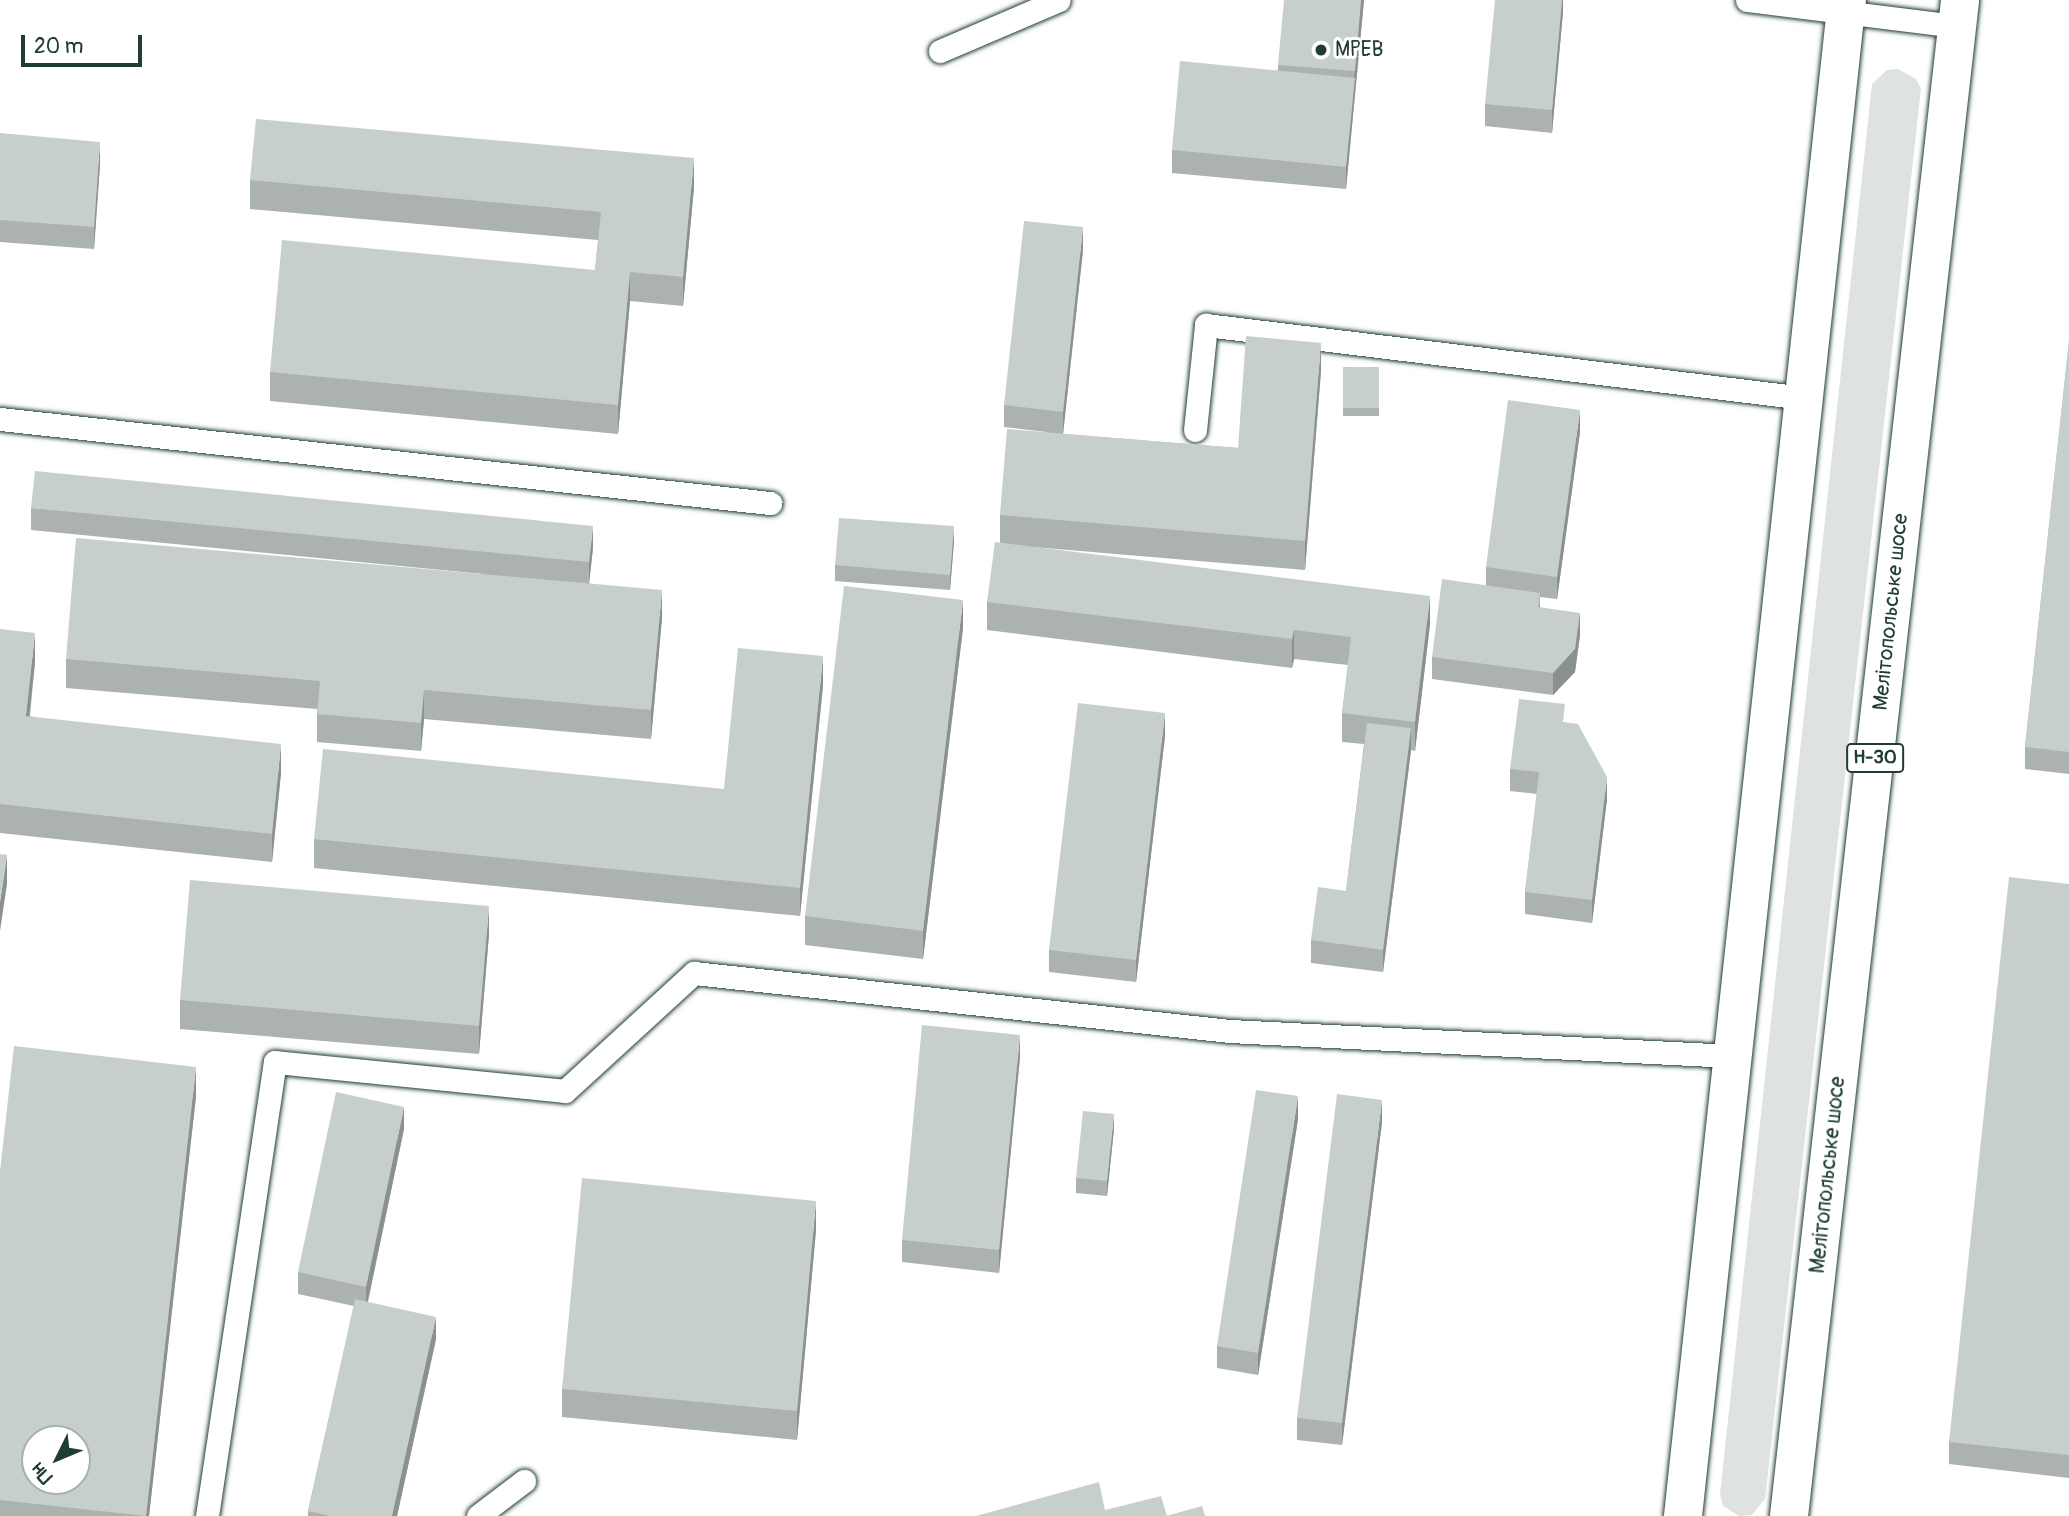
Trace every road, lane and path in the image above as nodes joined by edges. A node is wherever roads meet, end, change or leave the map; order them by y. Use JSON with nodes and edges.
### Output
{"nodes":[{"id":1,"x":1059,"y":0,"type":"edge"},
{"id":2,"x":1747,"y":0,"type":"edge"},
{"id":3,"x":1841,"y":4,"type":"edge"},
{"id":4,"x":1959,"y":13,"type":"edge"},
{"id":5,"x":940,"y":51,"type":"dead end"},
{"id":6,"x":1804,"y":398,"type":"junction"},
{"id":7,"x":0,"y":419,"type":"edge"},
{"id":8,"x":1195,"y":430,"type":"dead end"},
{"id":9,"x":770,"y":503,"type":"dead end"},
{"id":10,"x":1733,"y":1056,"type":"junction"},
{"id":11,"x":524,"y":1481,"type":"dead end"},
{"id":12,"x":207,"y":1516,"type":"edge"},
{"id":13,"x":478,"y":1516,"type":"edge"},
{"id":14,"x":1683,"y":1516,"type":"edge"},
{"id":15,"x":1789,"y":1516,"type":"edge"}],
"edges":[{"from":1,"to":5,"type":"lane"},
{"from":2,"to":3,"type":"lane"},
{"from":3,"to":4,"type":"lane"},
{"from":3,"to":6,"type":"main road"},
{"from":4,"to":15,"type":"main road","name":"Мелітопольське шосе","number":"Н-30"},
{"from":6,"to":8,"type":"lane"},
{"from":6,"to":10,"type":"main road"},
{"from":7,"to":9,"type":"lane"},
{"from":10,"to":12,"type":"lane"},
{"from":10,"to":14,"type":"main road"},
{"from":11,"to":13,"type":"lane"}]}
